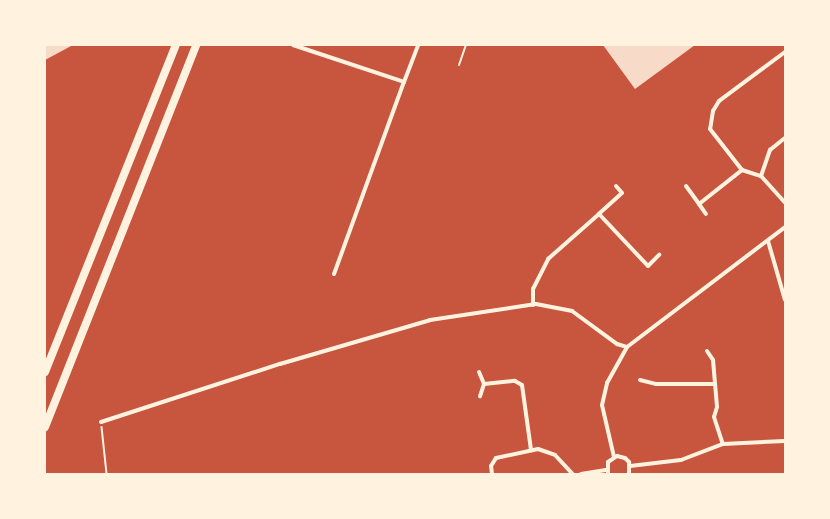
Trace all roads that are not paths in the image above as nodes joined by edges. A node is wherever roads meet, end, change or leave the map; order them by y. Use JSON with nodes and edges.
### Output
{"nodes":[{"id":1,"x":176,"y":45,"type":"edge"},
{"id":2,"x":196,"y":45,"type":"edge"},
{"id":3,"x":293,"y":45,"type":"edge"},
{"id":4,"x":418,"y":45,"type":"edge"},
{"id":5,"x":466,"y":45,"type":"edge"},
{"id":6,"x":785,"y":52,"type":"edge"},
{"id":7,"x":459,"y":65,"type":"dead end"},
{"id":8,"x":404,"y":82,"type":"junction"},
{"id":9,"x":785,"y":138,"type":"edge"},
{"id":10,"x":742,"y":170,"type":"junction"},
{"id":11,"x":761,"y":176,"type":"junction"},
{"id":12,"x":616,"y":186,"type":"dead end"},
{"id":13,"x":686,"y":186,"type":"dead end"},
{"id":14,"x":785,"y":203,"type":"edge"},
{"id":15,"x":699,"y":204,"type":"junction"},
{"id":16,"x":599,"y":214,"type":"junction"},
{"id":17,"x":706,"y":214,"type":"dead end"},
{"id":18,"x":785,"y":227,"type":"edge"},
{"id":19,"x":768,"y":241,"type":"junction"},
{"id":20,"x":659,"y":255,"type":"dead end"},
{"id":21,"x":334,"y":274,"type":"dead end"},
{"id":22,"x":785,"y":300,"type":"edge"},
{"id":23,"x":533,"y":305,"type":"junction"},
{"id":24,"x":627,"y":347,"type":"junction"},
{"id":25,"x":707,"y":351,"type":"dead end"},
{"id":26,"x":45,"y":372,"type":"edge"},
{"id":27,"x":479,"y":372,"type":"dead end"},
{"id":28,"x":640,"y":380,"type":"dead end"},
{"id":29,"x":484,"y":384,"type":"junction"},
{"id":30,"x":714,"y":384,"type":"junction"},
{"id":31,"x":480,"y":396,"type":"dead end"},
{"id":32,"x":101,"y":422,"type":"road end"},
{"id":33,"x":45,"y":427,"type":"edge"},
{"id":34,"x":785,"y":441,"type":"edge"},
{"id":35,"x":723,"y":444,"type":"junction"},
{"id":36,"x":531,"y":450,"type":"junction"},
{"id":37,"x":614,"y":457,"type":"junction"},
{"id":38,"x":630,"y":466,"type":"junction"},
{"id":39,"x":607,"y":472,"type":"edge"},
{"id":40,"x":492,"y":474,"type":"edge"},
{"id":41,"x":573,"y":474,"type":"edge"},
{"id":42,"x":581,"y":474,"type":"edge"},
{"id":43,"x":629,"y":474,"type":"edge"}],
"edges":[{"from":1,"to":26,"type":"highway"},
{"from":2,"to":33,"type":"highway"},
{"from":3,"to":8,"type":"street"},
{"from":4,"to":8,"type":"street"},
{"from":5,"to":7,"type":"lane"},
{"from":6,"to":10,"type":"street"},
{"from":8,"to":21,"type":"street"},
{"from":9,"to":11,"type":"street"},
{"from":10,"to":11,"type":"street"},
{"from":10,"to":15,"type":"street"},
{"from":11,"to":14,"type":"street"},
{"from":12,"to":16,"type":"street"},
{"from":13,"to":15,"type":"street"},
{"from":15,"to":17,"type":"street"},
{"from":16,"to":20,"type":"street"},
{"from":16,"to":23,"type":"street"},
{"from":18,"to":19,"type":"street"},
{"from":19,"to":22,"type":"street"},
{"from":19,"to":24,"type":"street"},
{"from":23,"to":24,"type":"street"},
{"from":23,"to":32,"type":"street"},
{"from":24,"to":37,"type":"street"},
{"from":25,"to":30,"type":"street"},
{"from":27,"to":29,"type":"street"},
{"from":28,"to":30,"type":"street"},
{"from":29,"to":31,"type":"street"},
{"from":29,"to":36,"type":"street"},
{"from":30,"to":35,"type":"street"},
{"from":34,"to":35,"type":"street"},
{"from":35,"to":38,"type":"street"},
{"from":36,"to":40,"type":"street"},
{"from":36,"to":41,"type":"street"},
{"from":37,"to":38,"type":"street"},
{"from":37,"to":39,"type":"street"},
{"from":38,"to":43,"type":"street"},
{"from":39,"to":42,"type":"street"}]}
